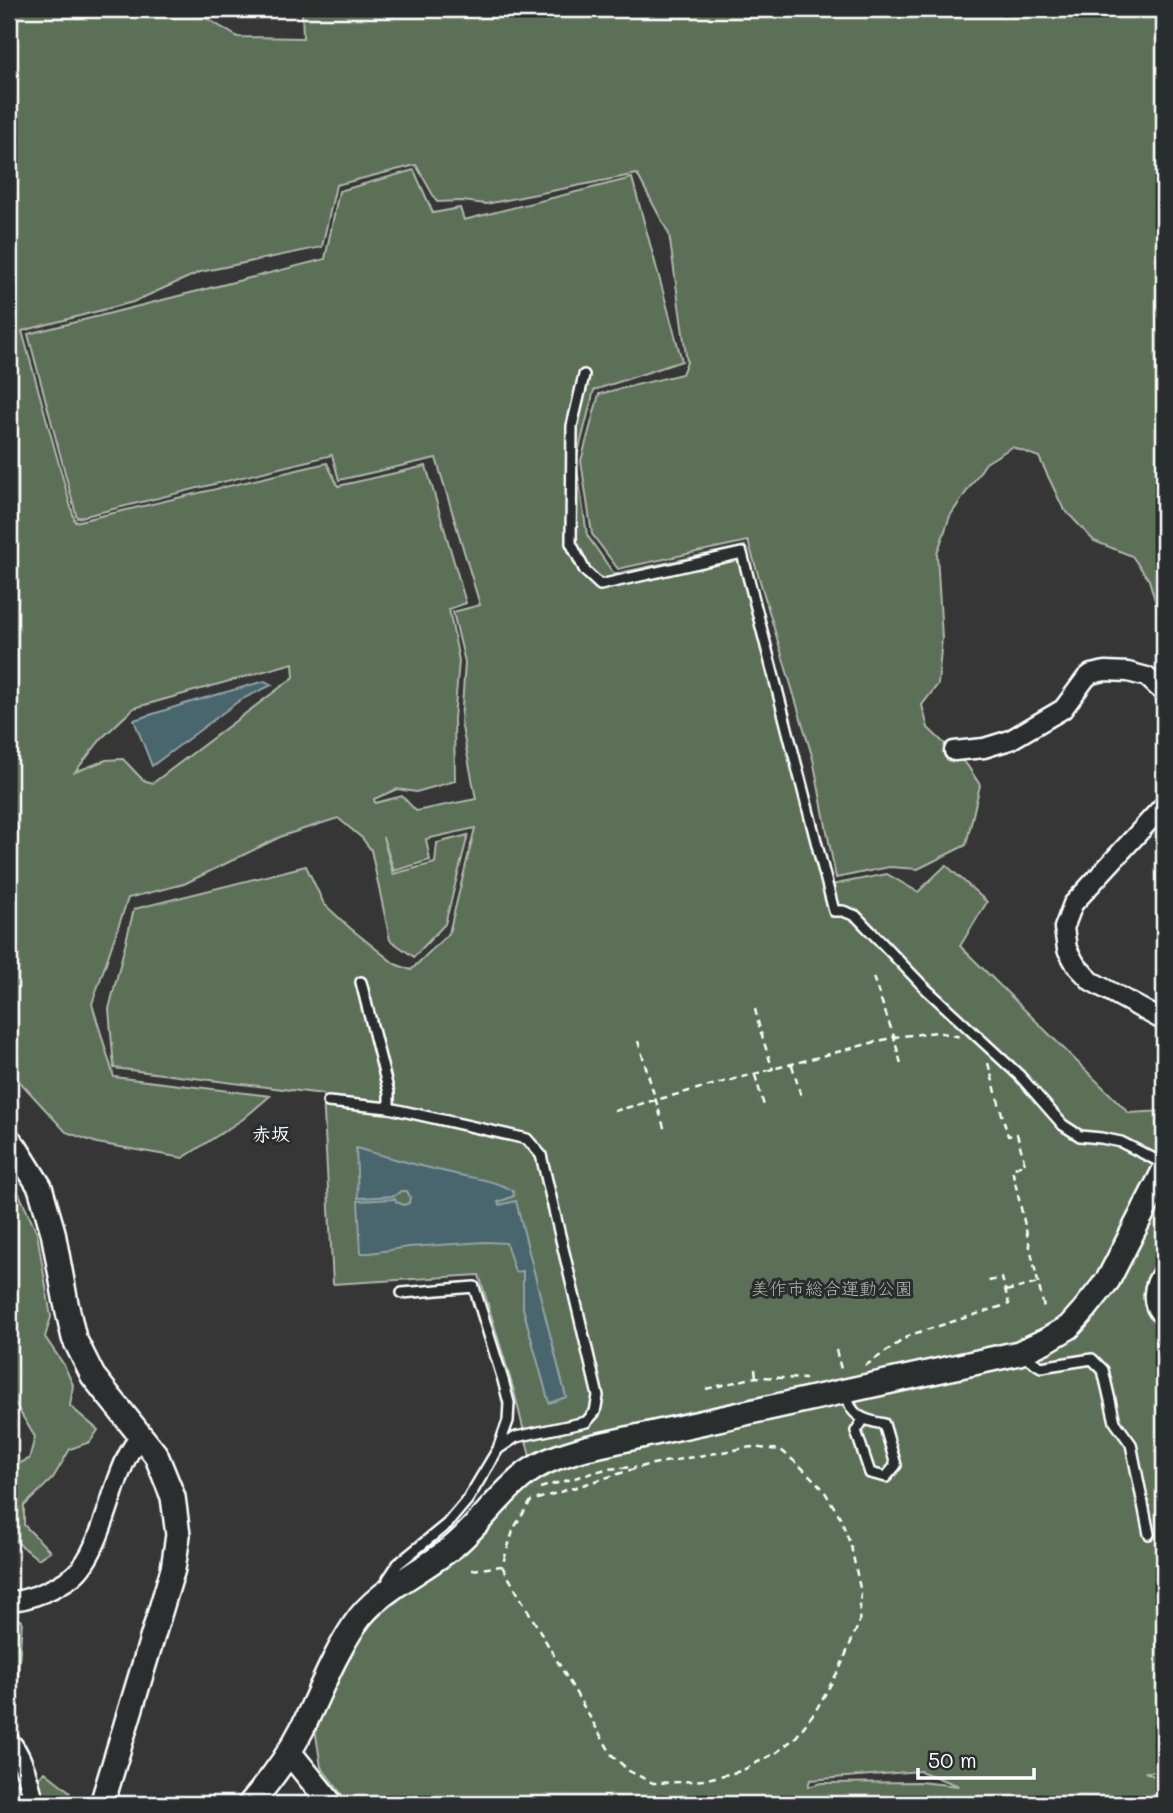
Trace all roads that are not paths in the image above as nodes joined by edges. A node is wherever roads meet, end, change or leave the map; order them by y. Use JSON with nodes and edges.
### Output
{"nodes":[{"id":1,"x":584,"y":376,"type":"dead end"},
{"id":2,"x":1164,"y":693,"type":"edge"},
{"id":3,"x":954,"y":751,"type":"dead end"},
{"id":4,"x":1164,"y":805,"type":"edge"},
{"id":5,"x":361,"y":982,"type":"dead end"},
{"id":6,"x":1164,"y":1021,"type":"edge"},
{"id":7,"x":328,"y":1102,"type":"dead end"},
{"id":8,"x":389,"y":1108,"type":"junction"},
{"id":9,"x":9,"y":1140,"type":"edge"},
{"id":10,"x":1164,"y":1164,"type":"edge"},
{"id":11,"x":1164,"y":1171,"type":"edge"},
{"id":12,"x":1164,"y":1271,"type":"edge"},
{"id":13,"x":402,"y":1293,"type":"dead end"},
{"id":14,"x":1164,"y":1317,"type":"edge"},
{"id":15,"x":1019,"y":1353,"type":"junction"},
{"id":16,"x":846,"y":1390,"type":"junction"},
{"id":17,"x":863,"y":1420,"type":"junction"},
{"id":18,"x":141,"y":1436,"type":"junction"},
{"id":19,"x":498,"y":1449,"type":"junction"},
{"id":20,"x":1149,"y":1534,"type":"dead end"},
{"id":21,"x":387,"y":1593,"type":"junction"},
{"id":22,"x":9,"y":1601,"type":"edge"},
{"id":23,"x":9,"y":1741,"type":"edge"},
{"id":24,"x":289,"y":1752,"type":"junction"},
{"id":25,"x":35,"y":1804,"type":"edge"},
{"id":26,"x":102,"y":1804,"type":"edge"},
{"id":27,"x":250,"y":1804,"type":"edge"},
{"id":28,"x":331,"y":1804,"type":"edge"}],
"edges":[{"from":1,"to":10,"type":"lane"},
{"from":2,"to":3,"type":"street"},
{"from":4,"to":6,"type":"street"},
{"from":5,"to":8,"type":"lane"},
{"from":7,"to":8,"type":"lane"},
{"from":8,"to":19,"type":"lane"},
{"from":9,"to":18,"type":"street"},
{"from":11,"to":15,"type":"street"},
{"from":12,"to":14,"type":"street"},
{"from":13,"to":19,"type":"lane"},
{"from":15,"to":16,"type":"street"},
{"from":15,"to":20,"type":"lane"},
{"from":16,"to":17,"type":"lane"},
{"from":16,"to":21,"type":"street"},
{"from":17,"to":17,"type":"lane"},
{"from":18,"to":22,"type":"street"},
{"from":18,"to":26,"type":"street"},
{"from":19,"to":21,"type":"lane"},
{"from":21,"to":24,"type":"street"},
{"from":23,"to":25,"type":"street"},
{"from":24,"to":27,"type":"street"},
{"from":24,"to":28,"type":"street"}]}
